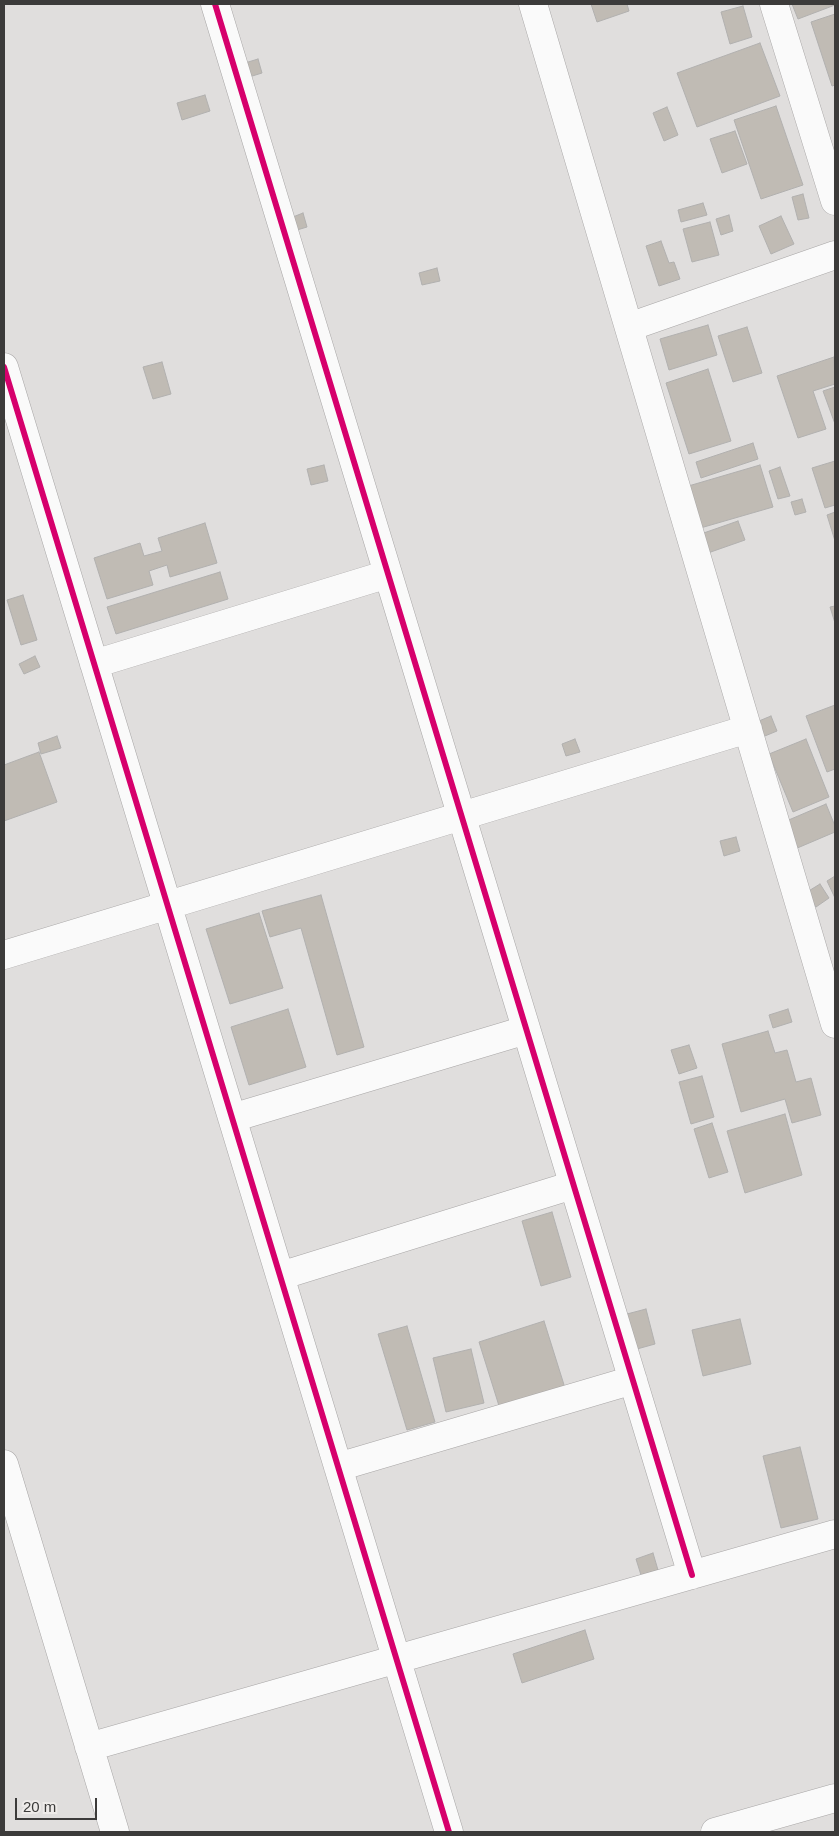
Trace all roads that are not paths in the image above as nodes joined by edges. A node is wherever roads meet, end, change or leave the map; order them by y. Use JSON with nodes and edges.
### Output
{"nodes":[{"id":1,"x":215,"y":4,"type":"edge"},
{"id":2,"x":532,"y":4,"type":"edge"},
{"id":3,"x":774,"y":4,"type":"edge"},
{"id":4,"x":835,"y":201,"type":"edge"},
{"id":5,"x":835,"y":255,"type":"edge"},
{"id":6,"x":629,"y":327,"type":"junction"},
{"id":7,"x":4,"y":367,"type":"edge"},
{"id":8,"x":388,"y":574,"type":"junction"},
{"id":9,"x":94,"y":664,"type":"junction"},
{"id":10,"x":748,"y":729,"type":"junction"},
{"id":11,"x":461,"y":816,"type":"junction"},
{"id":12,"x":167,"y":906,"type":"junction"},
{"id":13,"x":4,"y":955,"type":"edge"},
{"id":14,"x":826,"y":955,"type":"edge"},
{"id":15,"x":835,"y":1024,"type":"edge"},
{"id":16,"x":526,"y":1030,"type":"junction"},
{"id":17,"x":232,"y":1118,"type":"junction"},
{"id":18,"x":574,"y":1185,"type":"junction"},
{"id":19,"x":280,"y":1276,"type":"junction"},
{"id":20,"x":633,"y":1380,"type":"junction"},
{"id":21,"x":4,"y":1464,"type":"edge"},
{"id":22,"x":338,"y":1467,"type":"junction"},
{"id":23,"x":835,"y":1534,"type":"edge"},
{"id":24,"x":692,"y":1575,"type":"junction"},
{"id":25,"x":396,"y":1659,"type":"junction"},
{"id":26,"x":90,"y":1747,"type":"junction"},
{"id":27,"x":835,"y":1798,"type":"edge"},
{"id":28,"x":115,"y":1832,"type":"edge"},
{"id":29,"x":449,"y":1832,"type":"edge"},
{"id":30,"x":715,"y":1832,"type":"edge"}],
"edges":[{"from":1,"to":8,"type":"street"},
{"from":2,"to":6,"type":"street"},
{"from":3,"to":4,"type":"street"},
{"from":5,"to":6,"type":"street"},
{"from":6,"to":10,"type":"street"},
{"from":7,"to":9,"type":"street"},
{"from":8,"to":9,"type":"street"},
{"from":8,"to":11,"type":"street"},
{"from":9,"to":12,"type":"street"},
{"from":10,"to":11,"type":"street"},
{"from":10,"to":14,"type":"street"},
{"from":11,"to":12,"type":"street"},
{"from":11,"to":16,"type":"street"},
{"from":12,"to":13,"type":"street"},
{"from":12,"to":17,"type":"street"},
{"from":14,"to":15,"type":"street"},
{"from":16,"to":17,"type":"street"},
{"from":16,"to":18,"type":"street"},
{"from":17,"to":19,"type":"street"},
{"from":18,"to":19,"type":"street"},
{"from":18,"to":20,"type":"street"},
{"from":19,"to":22,"type":"street"},
{"from":20,"to":22,"type":"street"},
{"from":20,"to":24,"type":"street"},
{"from":21,"to":26,"type":"street"},
{"from":22,"to":25,"type":"street"},
{"from":23,"to":24,"type":"street"},
{"from":24,"to":25,"type":"street"},
{"from":25,"to":26,"type":"street"},
{"from":25,"to":29,"type":"street"},
{"from":26,"to":28,"type":"street"},
{"from":27,"to":30,"type":"street"}]}
